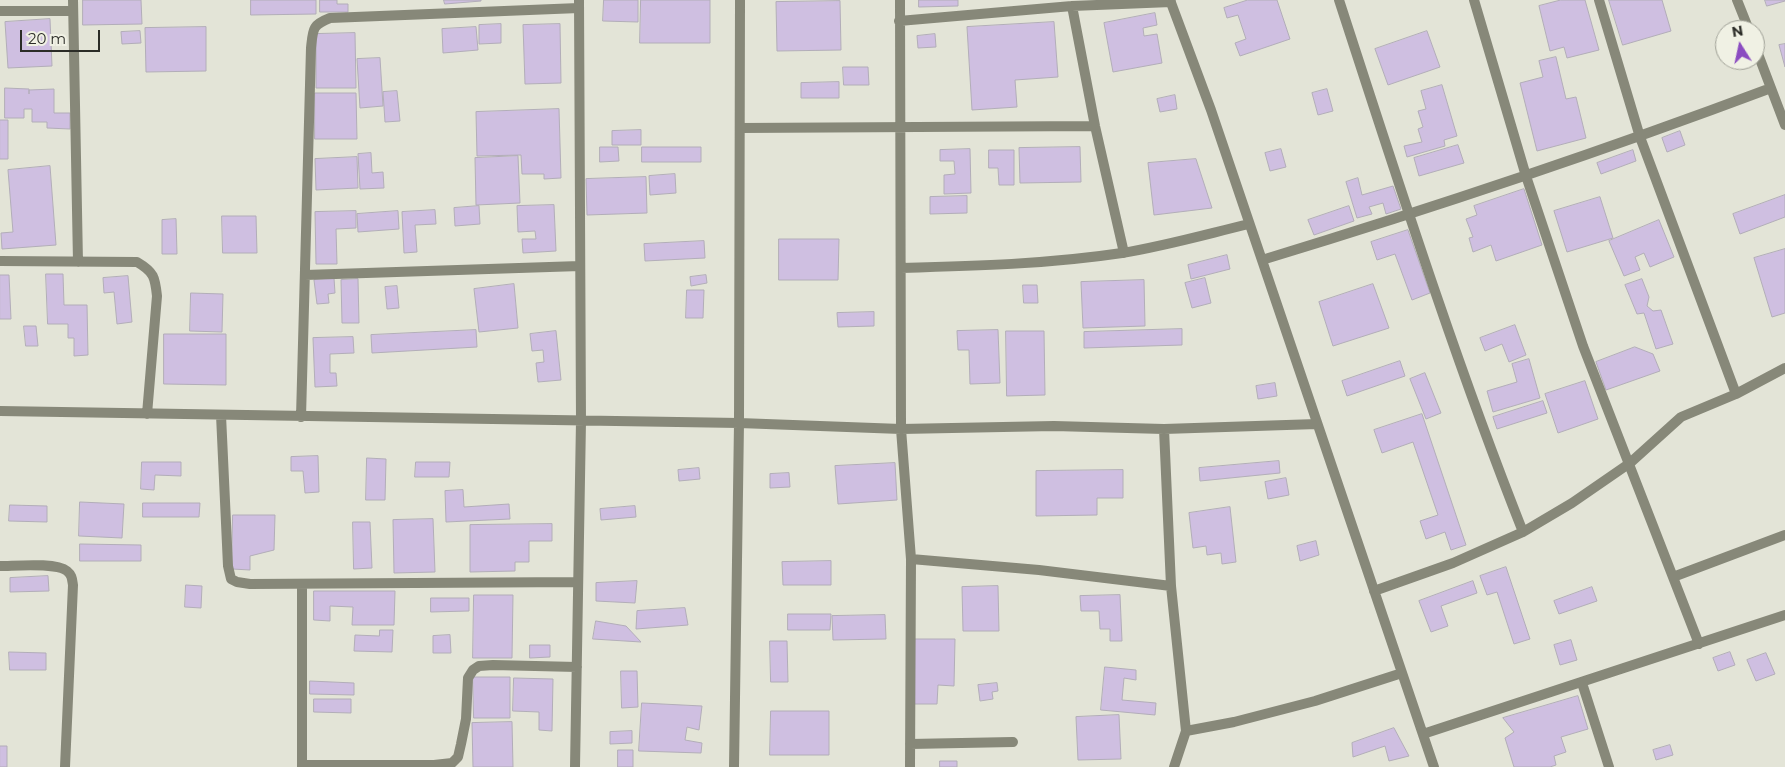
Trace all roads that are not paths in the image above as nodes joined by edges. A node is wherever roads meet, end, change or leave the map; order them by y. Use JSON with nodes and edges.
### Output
{"nodes":[{"id":1,"x":73,"y":0,"type":"edge"},
{"id":2,"x":740,"y":0,"type":"edge"},
{"id":3,"x":900,"y":0,"type":"edge"},
{"id":4,"x":1339,"y":0,"type":"edge"},
{"id":5,"x":1474,"y":0,"type":"edge"},
{"id":6,"x":1599,"y":0,"type":"edge"},
{"id":7,"x":1737,"y":0,"type":"edge"},
{"id":8,"x":1170,"y":1,"type":"edge"},
{"id":9,"x":579,"y":4,"type":"edge"},
{"id":10,"x":1072,"y":6,"type":"junction"},
{"id":11,"x":0,"y":10,"type":"edge"},
{"id":12,"x":73,"y":11,"type":"junction"},
{"id":13,"x":1745,"y":20,"type":"edge"},
{"id":14,"x":899,"y":21,"type":"junction"},
{"id":15,"x":1764,"y":70,"type":"edge"},
{"id":16,"x":1771,"y":88,"type":"junction"},
{"id":17,"x":1785,"y":124,"type":"edge"},
{"id":18,"x":1095,"y":126,"type":"junction"},
{"id":19,"x":740,"y":128,"type":"junction"},
{"id":20,"x":900,"y":128,"type":"junction"},
{"id":21,"x":1640,"y":137,"type":"junction"},
{"id":22,"x":1526,"y":176,"type":"junction"},
{"id":23,"x":1409,"y":214,"type":"junction"},
{"id":24,"x":1249,"y":224,"type":"junction"},
{"id":25,"x":1124,"y":252,"type":"junction"},
{"id":26,"x":1262,"y":260,"type":"junction"},
{"id":27,"x":0,"y":261,"type":"edge"},
{"id":28,"x":78,"y":262,"type":"junction"},
{"id":29,"x":580,"y":266,"type":"junction"},
{"id":30,"x":901,"y":268,"type":"junction"},
{"id":31,"x":305,"y":275,"type":"junction"},
{"id":32,"x":1785,"y":368,"type":"edge"},
{"id":33,"x":1736,"y":394,"type":"junction"},
{"id":34,"x":0,"y":411,"type":"edge"},
{"id":35,"x":147,"y":414,"type":"junction"},
{"id":36,"x":221,"y":415,"type":"junction"},
{"id":37,"x":301,"y":417,"type":"junction"},
{"id":38,"x":581,"y":421,"type":"junction"},
{"id":39,"x":739,"y":423,"type":"junction"},
{"id":40,"x":1318,"y":424,"type":"junction"},
{"id":41,"x":901,"y":429,"type":"junction"},
{"id":42,"x":1164,"y":429,"type":"junction"},
{"id":43,"x":1630,"y":463,"type":"junction"},
{"id":44,"x":1523,"y":532,"type":"junction"},
{"id":45,"x":1785,"y":535,"type":"edge"},
{"id":46,"x":911,"y":559,"type":"junction"},
{"id":47,"x":0,"y":566,"type":"edge"},
{"id":48,"x":1674,"y":577,"type":"junction"},
{"id":49,"x":578,"y":582,"type":"junction"},
{"id":50,"x":302,"y":584,"type":"junction"},
{"id":51,"x":1172,"y":586,"type":"junction"},
{"id":52,"x":1374,"y":591,"type":"junction"},
{"id":53,"x":1785,"y":615,"type":"edge"},
{"id":54,"x":1699,"y":644,"type":"junction"},
{"id":55,"x":577,"y":667,"type":"junction"},
{"id":56,"x":1402,"y":673,"type":"junction"},
{"id":57,"x":1582,"y":683,"type":"junction"},
{"id":58,"x":1186,"y":731,"type":"junction"},
{"id":59,"x":1423,"y":734,"type":"junction"},
{"id":60,"x":1013,"y":742,"type":"dead end"},
{"id":61,"x":910,"y":744,"type":"junction"},
{"id":62,"x":302,"y":766,"type":"edge"},
{"id":63,"x":65,"y":767,"type":"edge"},
{"id":64,"x":575,"y":767,"type":"edge"},
{"id":65,"x":734,"y":767,"type":"edge"},
{"id":66,"x":910,"y":767,"type":"edge"},
{"id":67,"x":1174,"y":767,"type":"edge"},
{"id":68,"x":1434,"y":767,"type":"edge"},
{"id":69,"x":1609,"y":767,"type":"edge"}],
"edges":[{"from":1,"to":12,"type":"street"},
{"from":2,"to":19,"type":"street"},
{"from":3,"to":14,"type":"street"},
{"from":4,"to":23,"type":"street"},
{"from":5,"to":22,"type":"street"},
{"from":6,"to":21,"type":"street"},
{"from":7,"to":13,"type":"street"},
{"from":8,"to":10,"type":"street"},
{"from":8,"to":24,"type":"street"},
{"from":9,"to":29,"type":"street"},
{"from":9,"to":31,"type":"street"},
{"from":10,"to":14,"type":"street"},
{"from":10,"to":18,"type":"street"},
{"from":11,"to":12,"type":"street"},
{"from":12,"to":28,"type":"street"},
{"from":14,"to":20,"type":"street"},
{"from":15,"to":16,"type":"street"},
{"from":16,"to":17,"type":"street"},
{"from":16,"to":21,"type":"street"},
{"from":18,"to":20,"type":"street"},
{"from":18,"to":25,"type":"street"},
{"from":19,"to":20,"type":"street"},
{"from":19,"to":39,"type":"street"},
{"from":20,"to":30,"type":"street"},
{"from":21,"to":22,"type":"street"},
{"from":21,"to":33,"type":"street"},
{"from":22,"to":23,"type":"street"},
{"from":22,"to":43,"type":"street"},
{"from":23,"to":26,"type":"street"},
{"from":23,"to":44,"type":"street"},
{"from":24,"to":25,"type":"street"},
{"from":24,"to":26,"type":"street"},
{"from":25,"to":30,"type":"street"},
{"from":26,"to":40,"type":"street"},
{"from":27,"to":28,"type":"street"},
{"from":28,"to":35,"type":"street"},
{"from":29,"to":31,"type":"street"},
{"from":29,"to":38,"type":"street"},
{"from":30,"to":41,"type":"street"},
{"from":31,"to":37,"type":"street"},
{"from":32,"to":33,"type":"street"},
{"from":33,"to":43,"type":"street"},
{"from":34,"to":35,"type":"street"},
{"from":35,"to":36,"type":"street"},
{"from":36,"to":37,"type":"street"},
{"from":36,"to":50,"type":"street"},
{"from":37,"to":38,"type":"street"},
{"from":38,"to":39,"type":"street"},
{"from":38,"to":49,"type":"street"},
{"from":39,"to":41,"type":"street"},
{"from":39,"to":65,"type":"street"},
{"from":40,"to":42,"type":"street"},
{"from":40,"to":52,"type":"street"},
{"from":41,"to":42,"type":"street"},
{"from":41,"to":46,"type":"street"},
{"from":42,"to":51,"type":"street"},
{"from":43,"to":44,"type":"street"},
{"from":43,"to":48,"type":"street"},
{"from":44,"to":52,"type":"street"},
{"from":45,"to":48,"type":"street"},
{"from":46,"to":51,"type":"street"},
{"from":46,"to":61,"type":"street"},
{"from":47,"to":63,"type":"street"},
{"from":48,"to":54,"type":"street"},
{"from":49,"to":50,"type":"street"},
{"from":49,"to":55,"type":"street"},
{"from":50,"to":62,"type":"street"},
{"from":51,"to":58,"type":"street"},
{"from":52,"to":56,"type":"street"},
{"from":53,"to":54,"type":"street"},
{"from":54,"to":57,"type":"street"},
{"from":55,"to":62,"type":"street"},
{"from":55,"to":64,"type":"street"},
{"from":56,"to":58,"type":"street"},
{"from":56,"to":59,"type":"street"},
{"from":57,"to":59,"type":"street"},
{"from":57,"to":69,"type":"street"},
{"from":58,"to":67,"type":"street"},
{"from":59,"to":68,"type":"street"},
{"from":60,"to":61,"type":"street"},
{"from":61,"to":66,"type":"street"}]}
